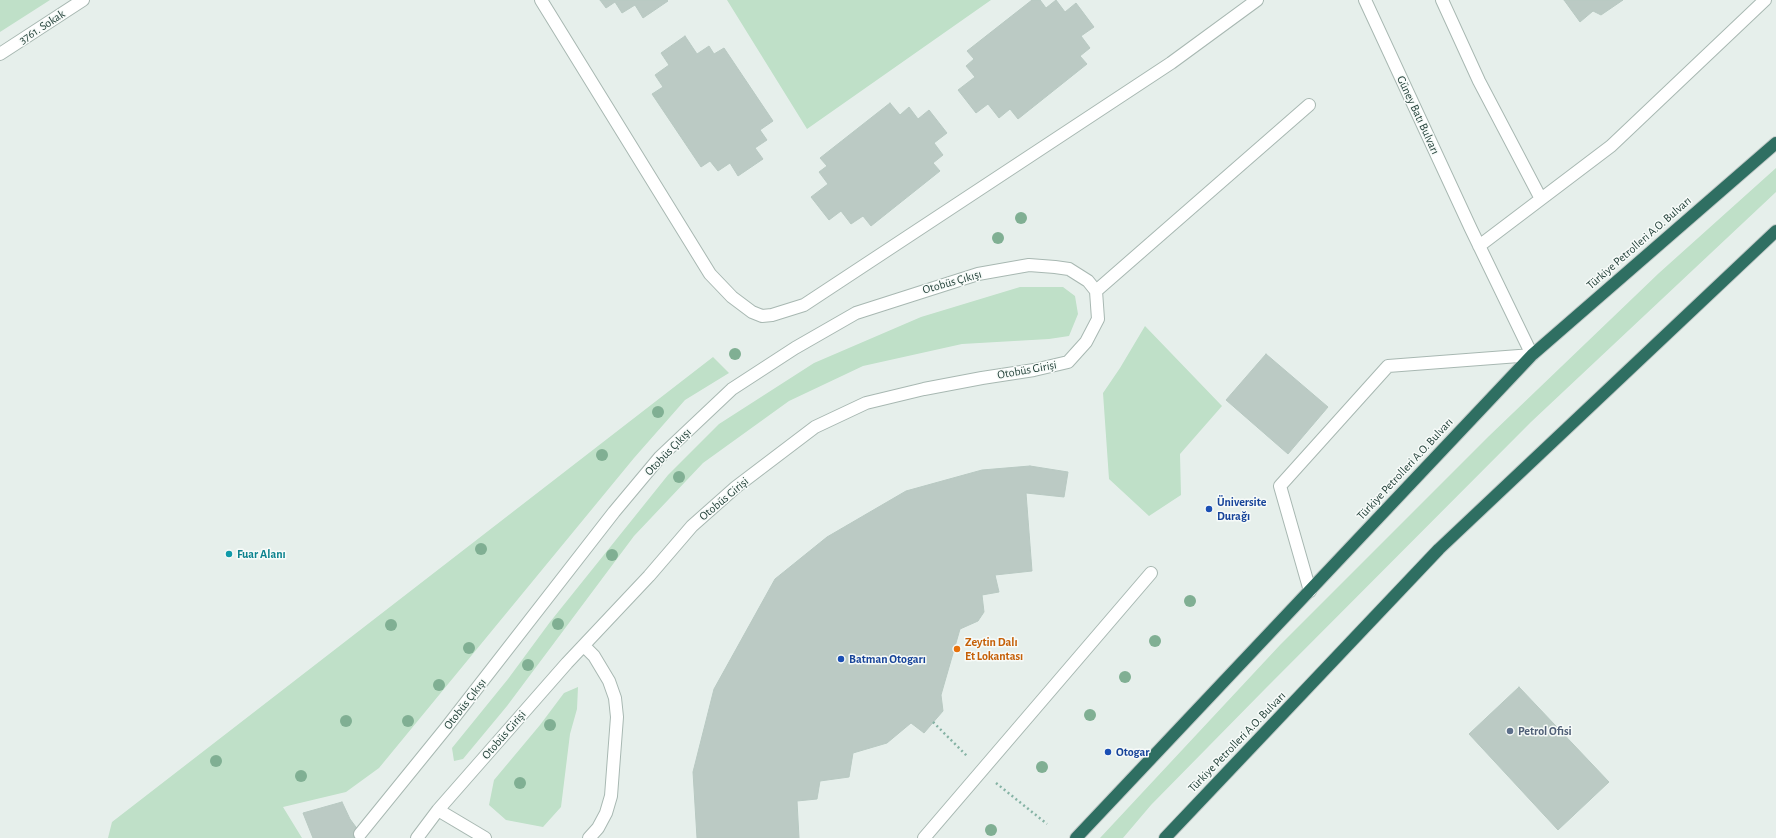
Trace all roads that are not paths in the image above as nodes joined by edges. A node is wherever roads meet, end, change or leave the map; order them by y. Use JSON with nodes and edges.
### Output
{"nodes":[{"id":1,"x":83,"y":0,"type":"edge"},
{"id":2,"x":541,"y":0,"type":"edge"},
{"id":3,"x":1257,"y":0,"type":"edge"},
{"id":4,"x":1365,"y":0,"type":"edge"},
{"id":5,"x":1442,"y":0,"type":"edge"},
{"id":6,"x":1765,"y":0,"type":"edge"},
{"id":7,"x":0,"y":54,"type":"edge"},
{"id":8,"x":1309,"y":105,"type":"dead end"},
{"id":9,"x":1776,"y":143,"type":"edge"},
{"id":10,"x":1541,"y":199,"type":"junction"},
{"id":11,"x":1776,"y":231,"type":"edge"},
{"id":12,"x":1479,"y":246,"type":"junction"},
{"id":13,"x":1096,"y":291,"type":"junction"},
{"id":14,"x":1532,"y":355,"type":"junction"},
{"id":15,"x":1150,"y":573,"type":"dead end"},
{"id":16,"x":1310,"y":591,"type":"junction"},
{"id":17,"x":584,"y":646,"type":"junction"},
{"id":18,"x":438,"y":810,"type":"junction"},
{"id":19,"x":360,"y":834,"type":"dead end"},
{"id":20,"x":417,"y":838,"type":"edge"},
{"id":21,"x":485,"y":838,"type":"edge"},
{"id":22,"x":589,"y":838,"type":"edge"},
{"id":23,"x":924,"y":838,"type":"edge"},
{"id":24,"x":1076,"y":838,"type":"edge"},
{"id":25,"x":1165,"y":838,"type":"edge"}],
"edges":[{"from":1,"to":7,"type":"street","name":"3761. Sokak"},
{"from":2,"to":3,"type":"street"},
{"from":4,"to":12,"type":"street","name":"Güney Batı Bulvarı"},
{"from":5,"to":10,"type":"street"},
{"from":6,"to":10,"type":"street"},
{"from":8,"to":13,"type":"street"},
{"from":9,"to":14,"type":"highway","name":"Türkiye Petrolleri A.O. Bulvarı"},
{"from":10,"to":12,"type":"street"},
{"from":11,"to":25,"type":"highway","name":"Türkiye Petrolleri A.O. Bulvarı"},
{"from":12,"to":14,"type":"street","name":"Güney Batı Bulvarı"},
{"from":13,"to":17,"type":"street","name":"Otobüs Girişi"},
{"from":13,"to":19,"type":"street","name":"Otobüs Çıkışı"},
{"from":14,"to":16,"type":"highway","name":"Türkiye Petrolleri A.O. Bulvarı"},
{"from":14,"to":16,"type":"street"},
{"from":15,"to":23,"type":"street"},
{"from":16,"to":24,"type":"highway","name":"Türkiye Petrolleri A.O. Bulvarı"},
{"from":17,"to":18,"type":"street","name":"Otobüs Girişi"},
{"from":17,"to":22,"type":"street"},
{"from":18,"to":20,"type":"street","name":"Otobüs Girişi"},
{"from":18,"to":21,"type":"street"}]}
